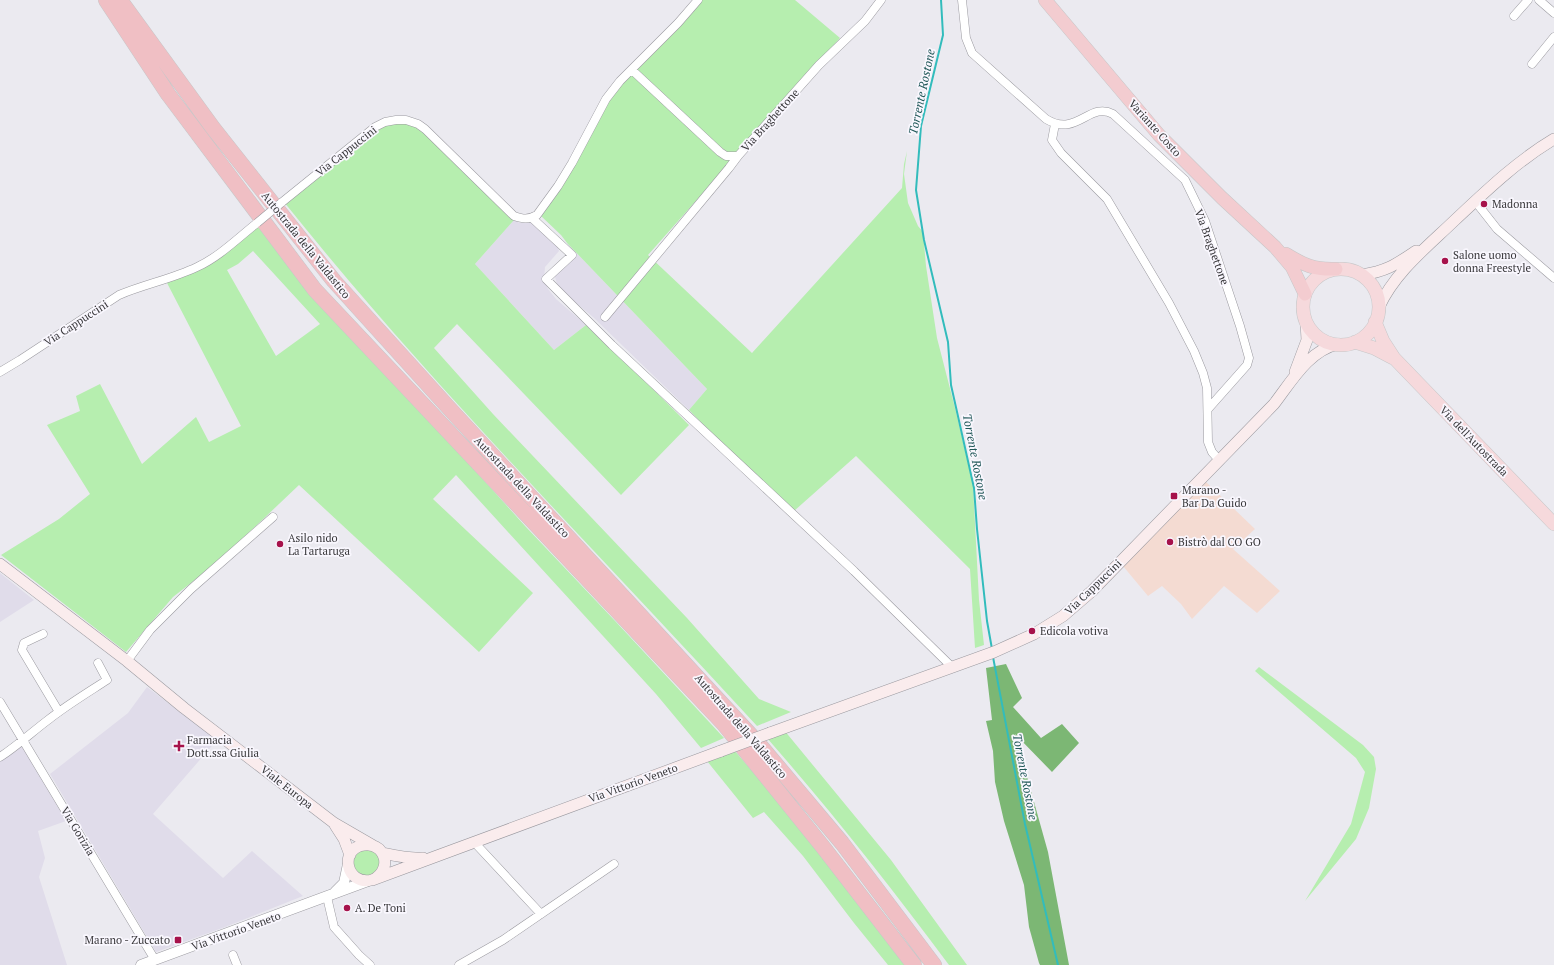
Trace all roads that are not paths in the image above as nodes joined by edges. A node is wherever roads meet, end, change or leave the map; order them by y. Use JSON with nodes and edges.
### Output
{"nodes":[{"id":1,"x":106,"y":0,"type":"edge"},
{"id":2,"x":120,"y":0,"type":"edge"},
{"id":3,"x":698,"y":0,"type":"edge"},
{"id":4,"x":881,"y":0,"type":"edge"},
{"id":5,"x":962,"y":0,"type":"edge"},
{"id":6,"x":1045,"y":0,"type":"edge"},
{"id":7,"x":1528,"y":0,"type":"edge"},
{"id":8,"x":1539,"y":0,"type":"edge"},
{"id":9,"x":1554,"y":13,"type":"edge"},
{"id":10,"x":1514,"y":16,"type":"dead end"},
{"id":11,"x":1554,"y":37,"type":"edge"},
{"id":12,"x":1532,"y":64,"type":"dead end"},
{"id":13,"x":632,"y":70,"type":"junction"},
{"id":14,"x":1055,"y":124,"type":"junction"},
{"id":15,"x":1554,"y":138,"type":"edge"},
{"id":16,"x":738,"y":156,"type":"junction"},
{"id":17,"x":1475,"y":201,"type":"junction"},
{"id":18,"x":532,"y":218,"type":"junction"},
{"id":19,"x":1430,"y":242,"type":"junction"},
{"id":20,"x":1275,"y":247,"type":"junction"},
{"id":21,"x":1336,"y":269,"type":"junction"},
{"id":22,"x":1362,"y":275,"type":"junction"},
{"id":23,"x":1554,"y":278,"type":"edge"},
{"id":24,"x":1305,"y":294,"type":"junction"},
{"id":25,"x":1379,"y":307,"type":"junction"},
{"id":26,"x":605,"y":317,"type":"dead end"},
{"id":27,"x":1306,"y":322,"type":"junction"},
{"id":28,"x":1375,"y":322,"type":"junction"},
{"id":29,"x":1355,"y":342,"type":"junction"},
{"id":30,"x":1338,"y":344,"type":"junction"},
{"id":31,"x":1394,"y":358,"type":"junction"},
{"id":32,"x":0,"y":372,"type":"edge"},
{"id":33,"x":1292,"y":380,"type":"junction"},
{"id":34,"x":1208,"y":409,"type":"junction"},
{"id":35,"x":1219,"y":460,"type":"junction"},
{"id":36,"x":273,"y":517,"type":"dead end"},
{"id":37,"x":1554,"y":524,"type":"edge"},
{"id":38,"x":0,"y":564,"type":"edge"},
{"id":39,"x":43,"y":634,"type":"dead end"},
{"id":40,"x":127,"y":661,"type":"junction"},
{"id":41,"x":98,"y":664,"type":"dead end"},
{"id":42,"x":952,"y":667,"type":"junction"},
{"id":43,"x":0,"y":702,"type":"edge"},
{"id":44,"x":835,"y":709,"type":"joint"},
{"id":45,"x":59,"y":712,"type":"junction"},
{"id":46,"x":24,"y":741,"type":"junction"},
{"id":47,"x":0,"y":757,"type":"edge"},
{"id":48,"x":334,"y":823,"type":"junction"},
{"id":49,"x":474,"y":842,"type":"junction"},
{"id":50,"x":372,"y":845,"type":"junction"},
{"id":51,"x":382,"y":853,"type":"junction"},
{"id":52,"x":432,"y":857,"type":"junction"},
{"id":53,"x":349,"y":860,"type":"junction"},
{"id":54,"x":614,"y":864,"type":"dead end"},
{"id":55,"x":372,"y":880,"type":"junction"},
{"id":56,"x":328,"y":896,"type":"junction"},
{"id":57,"x":541,"y":914,"type":"junction"},
{"id":58,"x":232,"y":955,"type":"dead end"},
{"id":59,"x":155,"y":960,"type":"junction"},
{"id":60,"x":141,"y":965,"type":"edge"},
{"id":61,"x":237,"y":965,"type":"edge"},
{"id":62,"x":370,"y":965,"type":"edge"},
{"id":63,"x":459,"y":965,"type":"edge"},
{"id":64,"x":914,"y":965,"type":"edge"},
{"id":65,"x":934,"y":965,"type":"edge"}],
"edges":[{"from":1,"to":64,"type":"highway","name":"Autostrada della Valdastico"},
{"from":2,"to":65,"type":"highway","name":"Autostrada della Valdastico"},
{"from":3,"to":13,"type":"street"},
{"from":4,"to":16,"type":"street","name":"Via Braghettone"},
{"from":5,"to":14,"type":"street"},
{"from":6,"to":20,"type":"highway","name":"Variante Costo"},
{"from":7,"to":10,"type":"street"},
{"from":8,"to":9,"type":"street"},
{"from":11,"to":12,"type":"street"},
{"from":13,"to":16,"type":"street","name":"Via Braghettone"},
{"from":13,"to":18,"type":"street"},
{"from":14,"to":34,"type":"street"},
{"from":14,"to":34,"type":"street","name":"Via Braghettone"},
{"from":15,"to":17,"type":"main road"},
{"from":16,"to":26,"type":"street"},
{"from":17,"to":19,"type":"main road"},
{"from":17,"to":23,"type":"street"},
{"from":18,"to":32,"type":"street","name":"Via Cappuccini","bridge":true},
{"from":18,"to":42,"type":"street"},
{"from":19,"to":22,"type":"main road"},
{"from":19,"to":25,"type":"main road"},
{"from":20,"to":21,"type":"highway"},
{"from":20,"to":24,"type":"highway"},
{"from":21,"to":22,"type":"main road"},
{"from":21,"to":24,"type":"main road"},
{"from":22,"to":25,"type":"main road"},
{"from":24,"to":27,"type":"main road"},
{"from":25,"to":28,"type":"main road"},
{"from":27,"to":30,"type":"main road"},
{"from":27,"to":33,"type":"main road","name":"Via Cappuccini"},
{"from":28,"to":29,"type":"main road"},
{"from":28,"to":31,"type":"main road"},
{"from":29,"to":30,"type":"main road"},
{"from":29,"to":31,"type":"main road"},
{"from":30,"to":33,"type":"main road","name":"Via Cappuccini"},
{"from":31,"to":37,"type":"main road","name":"Via dell'Autostrada"},
{"from":33,"to":35,"type":"main road","name":"Via Cappuccini"},
{"from":34,"to":35,"type":"street"},
{"from":35,"to":42,"type":"main road","name":"Via Cappuccini"},
{"from":36,"to":40,"type":"street"},
{"from":38,"to":40,"type":"main road","name":"Viale Europa"},
{"from":39,"to":45,"type":"street"},
{"from":40,"to":48,"type":"main road","name":"Viale Europa"},
{"from":41,"to":45,"type":"street"},
{"from":42,"to":44,"type":"main road","name":"Via Cappuccini"},
{"from":43,"to":46,"type":"street","name":"Via Gorizia"},
{"from":44,"to":49,"type":"main road","name":"Via Vittorio Veneto","bridge":true},
{"from":45,"to":46,"type":"street"},
{"from":46,"to":47,"type":"street"},
{"from":46,"to":59,"type":"street","name":"Via Gorizia"},
{"from":48,"to":50,"type":"main road","name":"Viale Europa"},
{"from":48,"to":53,"type":"main road","name":"Viale Europa"},
{"from":49,"to":52,"type":"main road","name":"Via Vittorio Veneto"},
{"from":49,"to":57,"type":"street"},
{"from":50,"to":51,"type":"main road","name":"Via Vittorio Veneto"},
{"from":50,"to":53,"type":"main road"},
{"from":51,"to":52,"type":"main road","name":"Via Vittorio Veneto"},
{"from":51,"to":55,"type":"main road"},
{"from":52,"to":55,"type":"main road","name":"Via Vittorio Veneto"},
{"from":53,"to":55,"type":"main road"},
{"from":53,"to":56,"type":"street","name":"Via Vittorio Veneto"},
{"from":54,"to":57,"type":"street"},
{"from":55,"to":56,"type":"street","name":"Via Vittorio Veneto"},
{"from":56,"to":59,"type":"street","name":"Via Vittorio Veneto"},
{"from":56,"to":62,"type":"street"},
{"from":57,"to":63,"type":"street"},
{"from":58,"to":61,"type":"street"},
{"from":59,"to":60,"type":"street","name":"Via Vittorio Veneto"}]}
